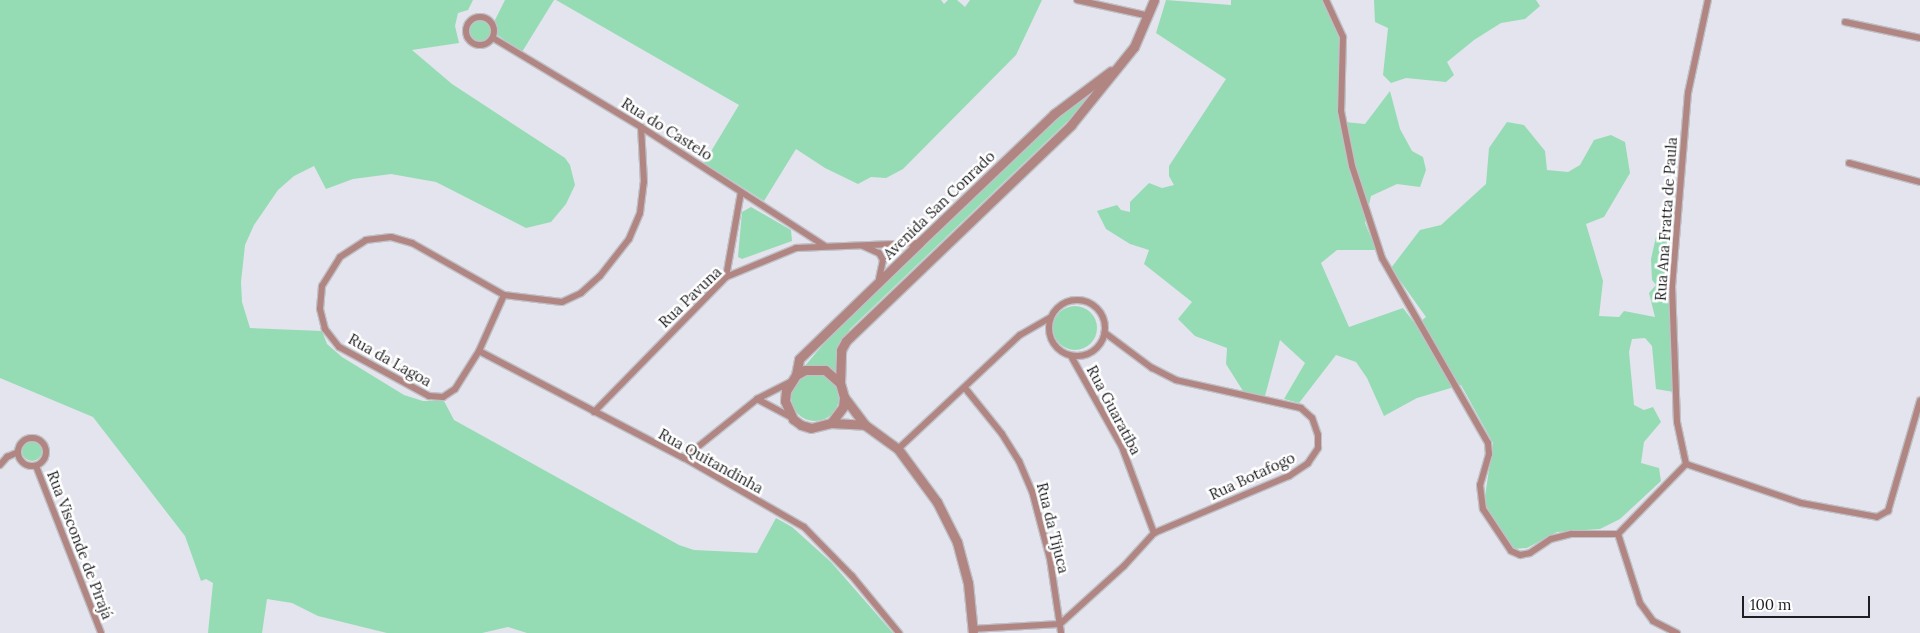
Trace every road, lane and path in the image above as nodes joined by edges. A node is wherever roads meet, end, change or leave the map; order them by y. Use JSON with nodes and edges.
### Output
{"nodes":[{"id":1,"x":1077,"y":0,"type":"edge"},
{"id":2,"x":1154,"y":0,"type":"edge"},
{"id":3,"x":1326,"y":0,"type":"edge"},
{"id":4,"x":1708,"y":0,"type":"edge"},
{"id":5,"x":1149,"y":16,"type":"junction"},
{"id":6,"x":1845,"y":22,"type":"dead end"},
{"id":7,"x":493,"y":38,"type":"junction"},
{"id":8,"x":1920,"y":38,"type":"edge"},
{"id":9,"x":1116,"y":68,"type":"junction"},
{"id":10,"x":641,"y":127,"type":"junction"},
{"id":11,"x":1849,"y":163,"type":"dead end"},
{"id":12,"x":1920,"y":182,"type":"edge"},
{"id":13,"x":741,"y":192,"type":"junction"},
{"id":14,"x":919,"y":243,"type":"junction"},
{"id":15,"x":862,"y":245,"type":"junction"},
{"id":16,"x":825,"y":246,"type":"junction"},
{"id":17,"x":726,"y":276,"type":"junction"},
{"id":18,"x":877,"y":283,"type":"junction"},
{"id":19,"x":504,"y":295,"type":"junction"},
{"id":20,"x":1050,"y":318,"type":"junction"},
{"id":21,"x":1105,"y":333,"type":"junction"},
{"id":22,"x":479,"y":351,"type":"junction"},
{"id":23,"x":1071,"y":356,"type":"junction"},
{"id":24,"x":796,"y":375,"type":"junction"},
{"id":25,"x":790,"y":382,"type":"junction"},
{"id":26,"x":840,"y":383,"type":"junction"},
{"id":27,"x":965,"y":388,"type":"junction"},
{"id":28,"x":844,"y":397,"type":"junction"},
{"id":29,"x":756,"y":399,"type":"junction"},
{"id":30,"x":1920,"y":401,"type":"edge"},
{"id":31,"x":594,"y":412,"type":"junction"},
{"id":32,"x":793,"y":419,"type":"junction"},
{"id":33,"x":831,"y":424,"type":"junction"},
{"id":34,"x":865,"y":425,"type":"junction"},
{"id":35,"x":898,"y":449,"type":"junction"},
{"id":36,"x":18,"y":452,"type":"junction"},
{"id":37,"x":684,"y":458,"type":"junction"},
{"id":38,"x":1686,"y":464,"type":"junction"},
{"id":39,"x":0,"y":465,"type":"edge"},
{"id":40,"x":36,"y":466,"type":"junction"},
{"id":41,"x":1154,"y":533,"type":"junction"},
{"id":42,"x":1618,"y":534,"type":"junction"},
{"id":43,"x":1060,"y":624,"type":"junction"},
{"id":44,"x":972,"y":631,"type":"edge"},
{"id":45,"x":101,"y":633,"type":"edge"},
{"id":46,"x":899,"y":633,"type":"edge"},
{"id":47,"x":1061,"y":633,"type":"edge"},
{"id":48,"x":1677,"y":633,"type":"edge"}],
"edges":[{"from":1,"to":5,"type":"street"},
{"from":2,"to":5,"type":"street","name":"Avenida San Conrado"},
{"from":3,"to":42,"type":"street"},
{"from":4,"to":38,"type":"street","name":"Rua Ana Fratta de Paula"},
{"from":5,"to":9,"type":"street","name":"Avenida San Conrado"},
{"from":6,"to":8,"type":"street"},
{"from":7,"to":7,"type":"street"},
{"from":7,"to":10,"type":"street","name":"Rua do Castelo"},
{"from":9,"to":14,"type":"street","name":"Avenida San Conrado"},
{"from":9,"to":26,"type":"street","name":"Avenida San Conrado"},
{"from":10,"to":13,"type":"street","name":"Rua do Castelo"},
{"from":10,"to":19,"type":"street","name":"Rua da Lagoa"},
{"from":11,"to":12,"type":"street"},
{"from":13,"to":16,"type":"street","name":"Rua do Castelo"},
{"from":13,"to":17,"type":"street"},
{"from":14,"to":15,"type":"street","name":"Rua Pavuna"},
{"from":14,"to":18,"type":"street","name":"Avenida San Conrado"},
{"from":15,"to":16,"type":"street","name":"Rua Pavuna"},
{"from":15,"to":18,"type":"street"},
{"from":16,"to":17,"type":"street","name":"Rua Pavuna"},
{"from":17,"to":31,"type":"street","name":"Rua Pavuna"},
{"from":18,"to":24,"type":"street","name":"Avenida San Conrado"},
{"from":19,"to":22,"type":"street","name":"Rua da Lagoa"},
{"from":19,"to":22,"type":"street","name":"Rua da Lagoa"},
{"from":20,"to":21,"type":"street"},
{"from":20,"to":23,"type":"street"},
{"from":20,"to":27,"type":"street"},
{"from":21,"to":23,"type":"street"},
{"from":21,"to":41,"type":"street","name":"Rua Botafogo"},
{"from":22,"to":31,"type":"street","name":"Rua Quitandinha"},
{"from":23,"to":41,"type":"street","name":"Rua Guaratiba"},
{"from":24,"to":25,"type":"street"},
{"from":24,"to":26,"type":"street"},
{"from":25,"to":29,"type":"street"},
{"from":25,"to":32,"type":"street"},
{"from":26,"to":28,"type":"street"},
{"from":27,"to":35,"type":"street"},
{"from":27,"to":43,"type":"street","name":"Rua da Tijuca"},
{"from":28,"to":33,"type":"street"},
{"from":28,"to":34,"type":"street"},
{"from":29,"to":32,"type":"street"},
{"from":29,"to":37,"type":"street"},
{"from":30,"to":38,"type":"street"},
{"from":31,"to":37,"type":"street","name":"Rua Quitandinha"},
{"from":32,"to":33,"type":"street"},
{"from":33,"to":34,"type":"street"},
{"from":34,"to":35,"type":"street"},
{"from":35,"to":44,"type":"street"},
{"from":36,"to":39,"type":"street","name":"Rua Visconde de Pirajá"},
{"from":36,"to":40,"type":"street","name":"Rua Visconde de Pirajá"},
{"from":36,"to":40,"type":"street","name":"Rua Visconde de Pirajá"},
{"from":37,"to":46,"type":"street","name":"Rua Quitandinha"},
{"from":38,"to":42,"type":"street"},
{"from":40,"to":45,"type":"street","name":"Rua Visconde de Pirajá"},
{"from":41,"to":43,"type":"street","name":"Rua Botafogo"},
{"from":42,"to":48,"type":"street"},
{"from":43,"to":44,"type":"street"},
{"from":43,"to":47,"type":"street","name":"Rua da Tijuca"}]}
